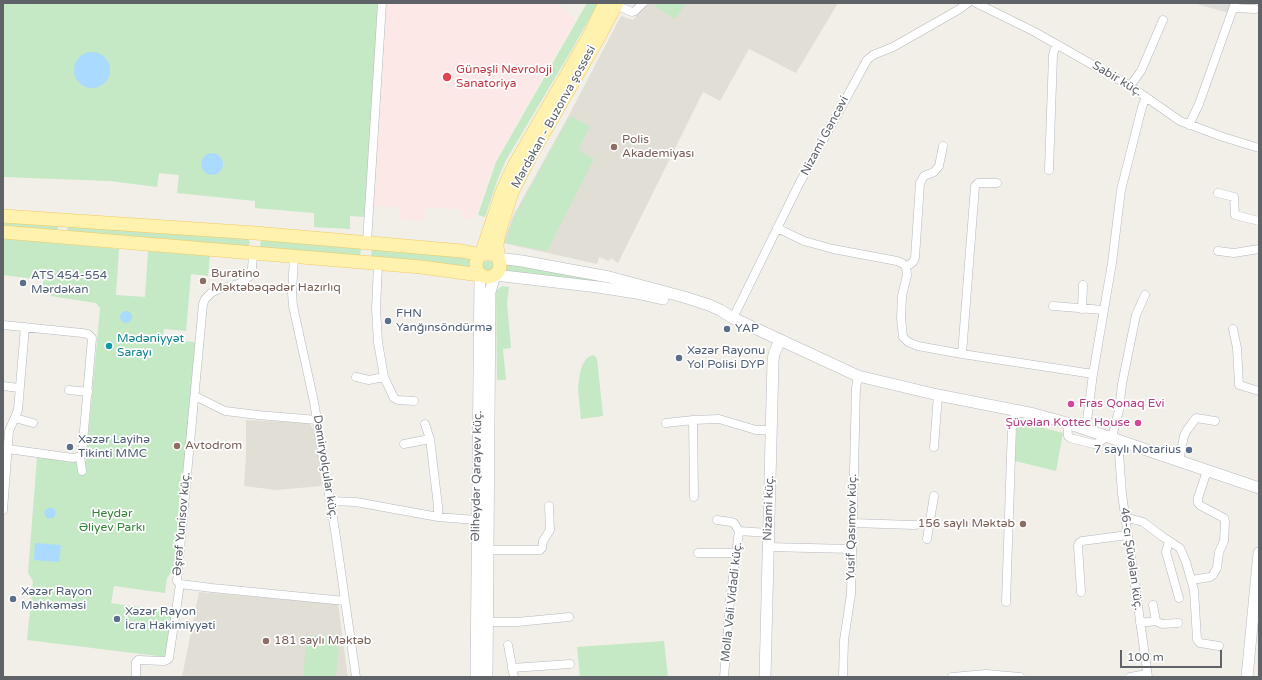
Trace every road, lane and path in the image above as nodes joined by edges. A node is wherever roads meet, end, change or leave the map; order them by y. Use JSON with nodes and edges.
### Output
{"nodes":[{"id":1,"x":382,"y":3,"type":"edge"},
{"id":2,"x":643,"y":3,"type":"edge"},
{"id":3,"x":968,"y":3,"type":"edge"},
{"id":4,"x":976,"y":3,"type":"edge"},
{"id":5,"x":611,"y":4,"type":"edge"},
{"id":6,"x":1235,"y":6,"type":"edge"},
{"id":7,"x":1255,"y":8,"type":"dead end"},
{"id":8,"x":1162,"y":20,"type":"dead end"},
{"id":9,"x":1056,"y":44,"type":"junction"},
{"id":10,"x":1130,"y":86,"type":"junction"},
{"id":11,"x":1146,"y":97,"type":"junction"},
{"id":12,"x":1189,"y":125,"type":"junction"},
{"id":13,"x":943,"y":146,"type":"dead end"},
{"id":14,"x":1259,"y":148,"type":"edge"},
{"id":15,"x":1049,"y":170,"type":"dead end"},
{"id":16,"x":997,"y":182,"type":"dead end"},
{"id":17,"x":1218,"y":193,"type":"dead end"},
{"id":18,"x":3,"y":216,"type":"edge"},
{"id":19,"x":63,"y":220,"type":"junction"},
{"id":20,"x":1259,"y":221,"type":"edge"},
{"id":21,"x":777,"y":228,"type":"junction"},
{"id":22,"x":3,"y":232,"type":"edge"},
{"id":23,"x":255,"y":233,"type":"junction"},
{"id":24,"x":62,"y":237,"type":"junction"},
{"id":25,"x":367,"y":242,"type":"junction"},
{"id":26,"x":1259,"y":249,"type":"edge"},
{"id":27,"x":1218,"y":251,"type":"dead end"},
{"id":28,"x":253,"y":254,"type":"junction"},
{"id":29,"x":481,"y":255,"type":"junction"},
{"id":30,"x":294,"y":257,"type":"junction"},
{"id":31,"x":498,"y":258,"type":"junction"},
{"id":32,"x":365,"y":262,"type":"junction"},
{"id":33,"x":378,"y":264,"type":"junction"},
{"id":34,"x":906,"y":267,"type":"junction"},
{"id":35,"x":480,"y":275,"type":"junction"},
{"id":36,"x":495,"y":276,"type":"junction"},
{"id":37,"x":1083,"y":285,"type":"dead end"},
{"id":38,"x":1144,"y":295,"type":"dead end"},
{"id":39,"x":1053,"y":306,"type":"dead end"},
{"id":40,"x":1082,"y":309,"type":"junction"},
{"id":41,"x":1104,"y":310,"type":"junction"},
{"id":42,"x":733,"y":318,"type":"junction"},
{"id":43,"x":3,"y":325,"type":"edge"},
{"id":44,"x":25,"y":327,"type":"junction"},
{"id":45,"x":1233,"y":329,"type":"dead end"},
{"id":46,"x":780,"y":340,"type":"junction"},
{"id":47,"x":962,"y":354,"type":"junction"},
{"id":48,"x":1093,"y":374,"type":"junction"},
{"id":49,"x":858,"y":376,"type":"junction"},
{"id":50,"x":356,"y":377,"type":"dead end"},
{"id":51,"x":384,"y":377,"type":"junction"},
{"id":52,"x":3,"y":386,"type":"edge"},
{"id":53,"x":19,"y":388,"type":"junction"},
{"id":54,"x":69,"y":390,"type":"dead end"},
{"id":55,"x":1259,"y":390,"type":"edge"},
{"id":56,"x":88,"y":392,"type":"junction"},
{"id":57,"x":938,"y":395,"type":"junction"},
{"id":58,"x":194,"y":396,"type":"junction"},
{"id":59,"x":414,"y":401,"type":"dead end"},
{"id":60,"x":484,"y":403,"type":"junction"},
{"id":61,"x":1016,"y":410,"type":"junction"},
{"id":62,"x":15,"y":418,"type":"junction"},
{"id":63,"x":317,"y":420,"type":"junction"},
{"id":64,"x":693,"y":420,"type":"junction"},
{"id":65,"x":1216,"y":421,"type":"dead end"},
{"id":66,"x":33,"y":423,"type":"dead end"},
{"id":67,"x":666,"y":423,"type":"dead end"},
{"id":68,"x":1067,"y":423,"type":"junction"},
{"id":69,"x":425,"y":424,"type":"dead end"},
{"id":70,"x":7,"y":426,"type":"edge"},
{"id":71,"x":1086,"y":428,"type":"junction"},
{"id":72,"x":771,"y":430,"type":"junction"},
{"id":73,"x":1110,"y":437,"type":"junction"},
{"id":74,"x":430,"y":440,"type":"junction"},
{"id":75,"x":1123,"y":441,"type":"junction"},
{"id":76,"x":404,"y":444,"type":"dead end"},
{"id":77,"x":934,"y":446,"type":"dead end"},
{"id":78,"x":8,"y":450,"type":"junction"},
{"id":79,"x":80,"y":456,"type":"junction"},
{"id":80,"x":1179,"y":461,"type":"junction"},
{"id":81,"x":82,"y":471,"type":"dead end"},
{"id":82,"x":1207,"y":471,"type":"junction"},
{"id":83,"x":1259,"y":488,"type":"edge"},
{"id":84,"x":934,"y":496,"type":"dead end"},
{"id":85,"x":694,"y":497,"type":"dead end"},
{"id":86,"x":330,"y":501,"type":"junction"},
{"id":87,"x":549,"y":506,"type":"dead end"},
{"id":88,"x":3,"y":510,"type":"edge"},
{"id":89,"x":438,"y":517,"type":"junction"},
{"id":90,"x":1125,"y":519,"type":"junction"},
{"id":91,"x":476,"y":520,"type":"junction"},
{"id":92,"x":717,"y":520,"type":"dead end"},
{"id":93,"x":852,"y":523,"type":"junction"},
{"id":94,"x":930,"y":523,"type":"junction"},
{"id":95,"x":739,"y":531,"type":"junction"},
{"id":96,"x":768,"y":533,"type":"junction"},
{"id":97,"x":1128,"y":535,"type":"junction"},
{"id":98,"x":927,"y":539,"type":"dead end"},
{"id":99,"x":1169,"y":541,"type":"junction"},
{"id":100,"x":767,"y":547,"type":"junction"},
{"id":101,"x":852,"y":549,"type":"junction"},
{"id":102,"x":488,"y":550,"type":"junction"},
{"id":103,"x":698,"y":553,"type":"dead end"},
{"id":104,"x":736,"y":553,"type":"junction"},
{"id":105,"x":1259,"y":553,"type":"edge"},
{"id":106,"x":1192,"y":580,"type":"junction"},
{"id":107,"x":180,"y":584,"type":"junction"},
{"id":108,"x":1081,"y":592,"type":"dead end"},
{"id":109,"x":1179,"y":598,"type":"dead end"},
{"id":110,"x":345,"y":601,"type":"junction"},
{"id":111,"x":1006,"y":602,"type":"dead end"},
{"id":112,"x":1153,"y":605,"type":"dead end"},
{"id":113,"x":569,"y":617,"type":"dead end"},
{"id":114,"x":1156,"y":621,"type":"junction"},
{"id":115,"x":1140,"y":623,"type":"junction"},
{"id":116,"x":1178,"y":623,"type":"dead end"},
{"id":117,"x":488,"y":625,"type":"junction"},
{"id":118,"x":476,"y":626,"type":"junction"},
{"id":119,"x":508,"y":645,"type":"dead end"},
{"id":120,"x":1219,"y":646,"type":"dead end"},
{"id":121,"x":570,"y":664,"type":"dead end"},
{"id":122,"x":512,"y":668,"type":"junction"},
{"id":123,"x":995,"y":676,"type":"edge"},
{"id":124,"x":1147,"y":676,"type":"edge"},
{"id":125,"x":136,"y":677,"type":"edge"},
{"id":126,"x":356,"y":677,"type":"edge"},
{"id":127,"x":476,"y":677,"type":"edge"},
{"id":128,"x":487,"y":677,"type":"edge"},
{"id":129,"x":514,"y":677,"type":"edge"},
{"id":130,"x":724,"y":677,"type":"edge"},
{"id":131,"x":765,"y":677,"type":"edge"},
{"id":132,"x":843,"y":677,"type":"edge"},
{"id":133,"x":952,"y":677,"type":"edge"},
{"id":134,"x":1020,"y":677,"type":"edge"},
{"id":135,"x":1130,"y":677,"type":"edge"},
{"id":136,"x":1247,"y":677,"type":"edge"}],
"edges":[{"from":1,"to":25,"type":"street"},
{"from":2,"to":5,"type":"street"},
{"from":3,"to":21,"type":"street","name":"Nizami Gəncəvi"},
{"from":4,"to":9,"type":"street","name":"Sabir küç."},
{"from":5,"to":29,"type":"main road"},
{"from":5,"to":31,"type":"main road","name":"Mərdəkan - Buzonva şossesi"},
{"from":6,"to":7,"type":"street"},
{"from":6,"to":12,"type":"street"},
{"from":8,"to":10,"type":"street"},
{"from":9,"to":10,"type":"street","name":"Sabir küç."},
{"from":9,"to":15,"type":"street"},
{"from":10,"to":11,"type":"street","name":"Sabir küç."},
{"from":11,"to":12,"type":"street","name":"Sabir küç."},
{"from":11,"to":41,"type":"street"},
{"from":12,"to":14,"type":"street","name":"Sabir küç."},
{"from":13,"to":34,"type":"street"},
{"from":16,"to":47,"type":"street"},
{"from":17,"to":20,"type":"street"},
{"from":18,"to":19,"type":"main road"},
{"from":19,"to":23,"type":"main road"},
{"from":19,"to":24,"type":"main road"},
{"from":21,"to":34,"type":"street"},
{"from":21,"to":42,"type":"street","name":"Nizami Gəncəvi"},
{"from":22,"to":24,"type":"main road"},
{"from":23,"to":25,"type":"main road"},
{"from":23,"to":28,"type":"main road"},
{"from":24,"to":28,"type":"main road"},
{"from":25,"to":29,"type":"main road"},
{"from":25,"to":32,"type":"main road"},
{"from":26,"to":27,"type":"street"},
{"from":28,"to":30,"type":"main road"},
{"from":28,"to":58,"type":"street","name":"Əşrəf Yunisov küç."},
{"from":29,"to":31,"type":"main road"},
{"from":29,"to":35,"type":"main road"},
{"from":30,"to":32,"type":"main road"},
{"from":30,"to":63,"type":"street","name":"Dəmiryolçular küç."},
{"from":31,"to":36,"type":"main road"},
{"from":31,"to":42,"type":"main road"},
{"from":32,"to":33,"type":"main road"},
{"from":33,"to":35,"type":"main road"},
{"from":33,"to":51,"type":"street"},
{"from":34,"to":47,"type":"street"},
{"from":35,"to":36,"type":"main road"},
{"from":35,"to":60,"type":"main road","name":"Əliheydər Qarayev küç."},
{"from":36,"to":42,"type":"main road"},
{"from":36,"to":60,"type":"main road","name":"Əliheydər Qarayev küç."},
{"from":37,"to":40,"type":"street"},
{"from":38,"to":73,"type":"street"},
{"from":39,"to":40,"type":"street"},
{"from":40,"to":41,"type":"street"},
{"from":41,"to":48,"type":"street"},
{"from":42,"to":46,"type":"main road"},
{"from":43,"to":44,"type":"street"},
{"from":44,"to":53,"type":"street"},
{"from":44,"to":56,"type":"street"},
{"from":45,"to":55,"type":"street"},
{"from":46,"to":49,"type":"main road"},
{"from":46,"to":72,"type":"main road","name":"Nizami küç."},
{"from":47,"to":48,"type":"street"},
{"from":48,"to":71,"type":"street"},
{"from":49,"to":57,"type":"main road"},
{"from":49,"to":93,"type":"street","name":"Yusif Qasımov küç."},
{"from":50,"to":51,"type":"street"},
{"from":51,"to":59,"type":"street"},
{"from":52,"to":53,"type":"street"},
{"from":53,"to":62,"type":"street"},
{"from":54,"to":56,"type":"street"},
{"from":56,"to":79,"type":"street"},
{"from":57,"to":61,"type":"main road"},
{"from":57,"to":77,"type":"street"},
{"from":58,"to":63,"type":"street"},
{"from":58,"to":107,"type":"street","name":"Əşrəf Yunisov küç."},
{"from":60,"to":91,"type":"main road","name":"Əliheydər Qarayev küç."},
{"from":60,"to":102,"type":"main road","name":"Əliheydər Qarayev küç."},
{"from":61,"to":68,"type":"main road"},
{"from":61,"to":111,"type":"street"},
{"from":62,"to":66,"type":"street"},
{"from":62,"to":70,"type":"street"},
{"from":63,"to":86,"type":"street","name":"Dəmiryolçular küç."},
{"from":64,"to":67,"type":"street"},
{"from":64,"to":72,"type":"street"},
{"from":64,"to":85,"type":"street"},
{"from":65,"to":80,"type":"street"},
{"from":68,"to":71,"type":"main road"},
{"from":68,"to":73,"type":"street"},
{"from":69,"to":74,"type":"street"},
{"from":70,"to":78,"type":"street"},
{"from":71,"to":73,"type":"main road"},
{"from":72,"to":96,"type":"main road","name":"Nizami küç."},
{"from":73,"to":75,"type":"main road"},
{"from":74,"to":76,"type":"street"},
{"from":74,"to":89,"type":"street"},
{"from":75,"to":80,"type":"main road"},
{"from":75,"to":90,"type":"street","name":"46-cı Şüvəlan küç."},
{"from":78,"to":79,"type":"street"},
{"from":78,"to":88,"type":"street"},
{"from":79,"to":81,"type":"street"},
{"from":80,"to":82,"type":"main road"},
{"from":82,"to":83,"type":"main road"},
{"from":82,"to":106,"type":"street"},
{"from":84,"to":94,"type":"street"},
{"from":86,"to":89,"type":"street"},
{"from":86,"to":110,"type":"street","name":"Dəmiryolçular küç."},
{"from":87,"to":102,"type":"street"},
{"from":89,"to":91,"type":"street"},
{"from":90,"to":97,"type":"street","name":"46-cı Şüvəlan küç."},
{"from":90,"to":99,"type":"street"},
{"from":91,"to":118,"type":"main road","name":"Əliheydər Qarayev küç."},
{"from":92,"to":95,"type":"street"},
{"from":93,"to":94,"type":"street"},
{"from":93,"to":101,"type":"street","name":"Yusif Qasımov küç."},
{"from":94,"to":98,"type":"street"},
{"from":95,"to":96,"type":"street","name":"Molla Vəli Vidadi küç."},
{"from":95,"to":104,"type":"street","name":"Molla Vəli Vidadi küç."},
{"from":96,"to":100,"type":"main road","name":"Nizami küç."},
{"from":97,"to":108,"type":"street"},
{"from":97,"to":115,"type":"street","name":"46-cı Şüvəlan küç."},
{"from":99,"to":106,"type":"street"},
{"from":99,"to":109,"type":"street"},
{"from":100,"to":101,"type":"street"},
{"from":100,"to":131,"type":"main road","name":"Nizami küç."},
{"from":101,"to":132,"type":"street","name":"Yusif Qasımov küç."},
{"from":102,"to":117,"type":"main road","name":"Əliheydər Qarayev küç."},
{"from":103,"to":104,"type":"street"},
{"from":104,"to":130,"type":"street","name":"Molla Vəli Vidadi küç."},
{"from":105,"to":136,"type":"main road"},
{"from":106,"to":120,"type":"street"},
{"from":107,"to":110,"type":"street","name":"Əşrəf Yunisov küç."},
{"from":107,"to":125,"type":"street"},
{"from":110,"to":126,"type":"street","name":"Dəmiryolçular küç."},
{"from":112,"to":114,"type":"street"},
{"from":113,"to":117,"type":"street"},
{"from":114,"to":115,"type":"street"},
{"from":114,"to":116,"type":"street"},
{"from":115,"to":124,"type":"street","name":"46-cı Şüvəlan küç."},
{"from":117,"to":118,"type":"main road"},
{"from":117,"to":128,"type":"main road","name":"Əliheydər Qarayev küç."},
{"from":118,"to":127,"type":"main road","name":"Əliheydər Qarayev küç."},
{"from":119,"to":122,"type":"street"},
{"from":121,"to":122,"type":"street"},
{"from":122,"to":129,"type":"street"},
{"from":123,"to":133,"type":"street"},
{"from":123,"to":134,"type":"street"},
{"from":124,"to":135,"type":"street"}]}
